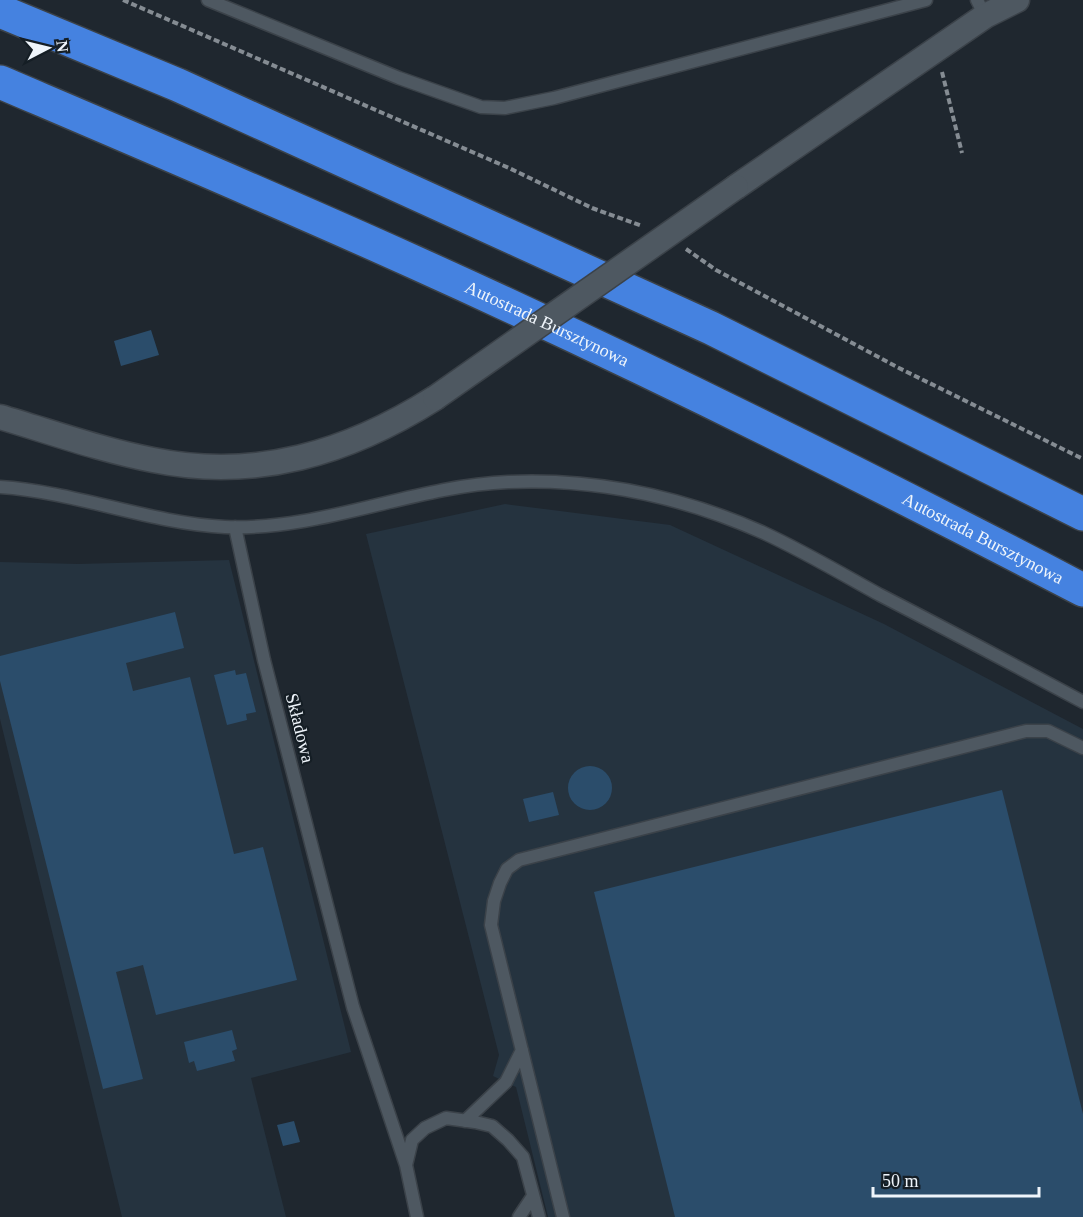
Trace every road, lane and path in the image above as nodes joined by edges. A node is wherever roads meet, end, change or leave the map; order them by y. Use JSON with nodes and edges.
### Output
{"nodes":[{"id":1,"x":123,"y":0,"type":"edge"},
{"id":2,"x":208,"y":0,"type":"edge"},
{"id":3,"x":926,"y":0,"type":"edge"},
{"id":4,"x":1017,"y":0,"type":"edge"},
{"id":5,"x":981,"y":8,"type":"edge"},
{"id":6,"x":0,"y":11,"type":"edge"},
{"id":7,"x":936,"y":50,"type":"junction"},
{"id":8,"x":0,"y":82,"type":"edge"},
{"id":9,"x":962,"y":153,"type":"dead end"},
{"id":10,"x":645,"y":227,"type":"dead end"},
{"id":11,"x":680,"y":246,"type":"dead end"},
{"id":12,"x":0,"y":417,"type":"edge"},
{"id":13,"x":1083,"y":459,"type":"edge"},
{"id":14,"x":0,"y":487,"type":"edge"},
{"id":15,"x":1083,"y":514,"type":"edge"},
{"id":16,"x":235,"y":526,"type":"junction"},
{"id":17,"x":1083,"y":590,"type":"edge"},
{"id":18,"x":1083,"y":702,"type":"edge"},
{"id":19,"x":1083,"y":748,"type":"edge"},
{"id":20,"x":522,"y":1050,"type":"junction"},
{"id":21,"x":465,"y":1121,"type":"junction"},
{"id":22,"x":406,"y":1165,"type":"junction"},
{"id":23,"x":533,"y":1196,"type":"junction"},
{"id":24,"x":417,"y":1217,"type":"edge"},
{"id":25,"x":519,"y":1217,"type":"edge"},
{"id":26,"x":538,"y":1217,"type":"edge"},
{"id":27,"x":563,"y":1217,"type":"edge"}],
"edges":[{"from":1,"to":10,"type":"path"},
{"from":2,"to":3,"type":"lane"},
{"from":4,"to":5,"type":"street"},
{"from":5,"to":7,"type":"street"},
{"from":6,"to":15,"type":"highway"},
{"from":7,"to":9,"type":"path"},
{"from":7,"to":12,"type":"street","bridge":true},
{"from":8,"to":17,"type":"highway","name":"Autostrada Bursztynowa"},
{"from":11,"to":13,"type":"path"},
{"from":14,"to":16,"type":"lane"},
{"from":16,"to":18,"type":"lane"},
{"from":16,"to":22,"type":"lane","name":"Składowa"},
{"from":19,"to":20,"type":"lane"},
{"from":20,"to":21,"type":"lane"},
{"from":20,"to":27,"type":"lane"},
{"from":21,"to":22,"type":"lane"},
{"from":21,"to":23,"type":"lane"},
{"from":22,"to":24,"type":"lane","name":"Składowa"},
{"from":23,"to":25,"type":"lane"},
{"from":23,"to":26,"type":"lane"}]}
